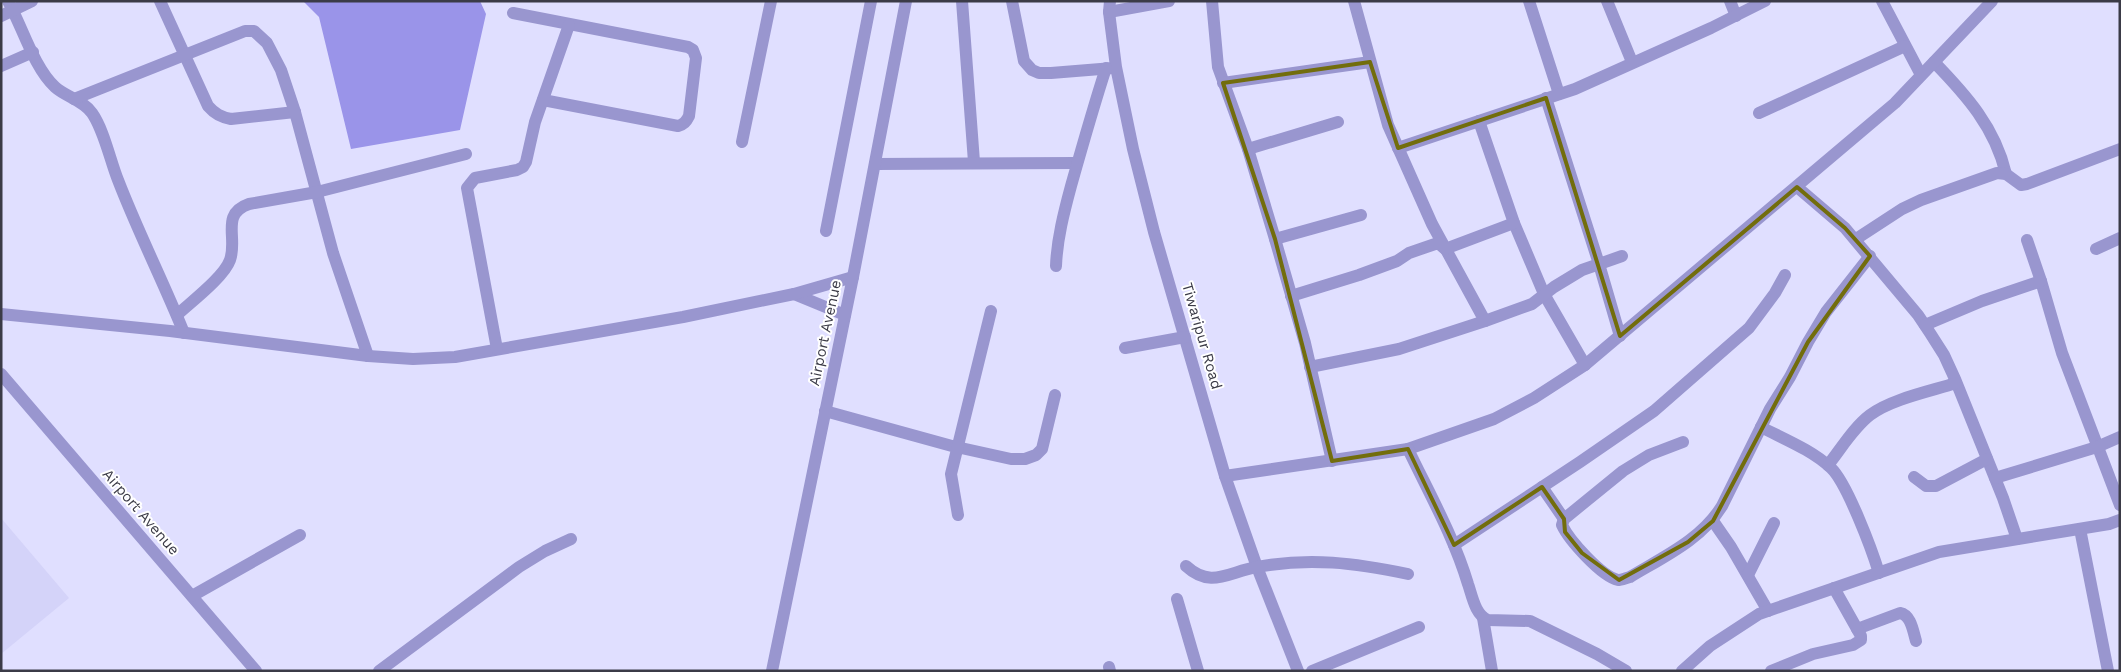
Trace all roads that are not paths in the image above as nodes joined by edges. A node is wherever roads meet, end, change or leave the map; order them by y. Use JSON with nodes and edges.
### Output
{"nodes":[{"id":1,"x":32,"y":1,"type":"edge"},
{"id":2,"x":160,"y":1,"type":"edge"},
{"id":3,"x":771,"y":1,"type":"edge"},
{"id":4,"x":871,"y":1,"type":"edge"},
{"id":5,"x":906,"y":1,"type":"edge"},
{"id":6,"x":962,"y":1,"type":"edge"},
{"id":7,"x":1012,"y":1,"type":"edge"},
{"id":8,"x":1169,"y":1,"type":"edge"},
{"id":9,"x":1212,"y":1,"type":"edge"},
{"id":10,"x":1354,"y":1,"type":"edge"},
{"id":11,"x":1529,"y":1,"type":"edge"},
{"id":12,"x":1607,"y":1,"type":"edge"},
{"id":13,"x":1730,"y":1,"type":"edge"},
{"id":14,"x":1765,"y":1,"type":"edge"},
{"id":15,"x":1882,"y":1,"type":"edge"},
{"id":16,"x":1992,"y":1,"type":"edge"},
{"id":17,"x":1109,"y":6,"type":"edge"},
{"id":18,"x":7,"y":9,"type":"edge"},
{"id":19,"x":513,"y":13,"type":"dead end"},
{"id":20,"x":1736,"y":16,"type":"junction"},
{"id":21,"x":569,"y":25,"type":"junction"},
{"id":22,"x":1905,"y":46,"type":"junction"},
{"id":23,"x":33,"y":52,"type":"junction"},
{"id":24,"x":184,"y":56,"type":"junction"},
{"id":25,"x":1370,"y":62,"type":"junction"},
{"id":26,"x":1632,"y":62,"type":"junction"},
{"id":27,"x":1934,"y":62,"type":"junction"},
{"id":28,"x":1,"y":66,"type":"edge"},
{"id":29,"x":1111,"y":68,"type":"junction"},
{"id":30,"x":1921,"y":75,"type":"junction"},
{"id":31,"x":1223,"y":83,"type":"junction"},
{"id":32,"x":1559,"y":94,"type":"junction"},
{"id":33,"x":1546,"y":98,"type":"junction"},
{"id":34,"x":74,"y":99,"type":"junction"},
{"id":35,"x":543,"y":100,"type":"junction"},
{"id":36,"x":295,"y":112,"type":"junction"},
{"id":37,"x":1759,"y":114,"type":"dead end"},
{"id":38,"x":1479,"y":121,"type":"junction"},
{"id":39,"x":1338,"y":122,"type":"dead end"},
{"id":40,"x":742,"y":142,"type":"dead end"},
{"id":41,"x":1398,"y":148,"type":"junction"},
{"id":42,"x":1248,"y":149,"type":"junction"},
{"id":43,"x":2120,"y":149,"type":"edge"},
{"id":44,"x":466,"y":154,"type":"dead end"},
{"id":45,"x":974,"y":162,"type":"junction"},
{"id":46,"x":1077,"y":163,"type":"junction"},
{"id":47,"x":874,"y":164,"type":"junction"},
{"id":48,"x":2006,"y":174,"type":"junction"},
{"id":49,"x":1797,"y":187,"type":"junction"},
{"id":50,"x":317,"y":192,"type":"junction"},
{"id":51,"x":1361,"y":215,"type":"dead end"},
{"id":52,"x":1514,"y":223,"type":"junction"},
{"id":53,"x":826,"y":231,"type":"dead end"},
{"id":54,"x":2120,"y":238,"type":"edge"},
{"id":55,"x":1276,"y":239,"type":"junction"},
{"id":56,"x":1856,"y":239,"type":"junction"},
{"id":57,"x":2027,"y":240,"type":"dead end"},
{"id":58,"x":1446,"y":249,"type":"junction"},
{"id":59,"x":2096,"y":249,"type":"dead end"},
{"id":60,"x":1622,"y":256,"type":"dead end"},
{"id":61,"x":1870,"y":256,"type":"junction"},
{"id":62,"x":1599,"y":264,"type":"junction"},
{"id":63,"x":1056,"y":266,"type":"dead end"},
{"id":64,"x":1785,"y":275,"type":"dead end"},
{"id":65,"x":853,"y":277,"type":"junction"},
{"id":66,"x":2041,"y":281,"type":"junction"},
{"id":67,"x":794,"y":294,"type":"junction"},
{"id":68,"x":1544,"y":294,"type":"junction"},
{"id":69,"x":1291,"y":296,"type":"junction"},
{"id":70,"x":991,"y":311,"type":"dead end"},
{"id":71,"x":1,"y":314,"type":"edge"},
{"id":72,"x":177,"y":315,"type":"junction"},
{"id":73,"x":845,"y":315,"type":"junction"},
{"id":74,"x":1485,"y":321,"type":"junction"},
{"id":75,"x":1925,"y":325,"type":"junction"},
{"id":76,"x":184,"y":333,"type":"junction"},
{"id":77,"x":1620,"y":336,"type":"junction"},
{"id":78,"x":1185,"y":337,"type":"junction"},
{"id":79,"x":1125,"y":348,"type":"dead end"},
{"id":80,"x":497,"y":349,"type":"junction"},
{"id":81,"x":368,"y":356,"type":"junction"},
{"id":82,"x":1585,"y":365,"type":"junction"},
{"id":83,"x":1310,"y":367,"type":"junction"},
{"id":84,"x":1,"y":374,"type":"edge"},
{"id":85,"x":1956,"y":383,"type":"junction"},
{"id":86,"x":1055,"y":395,"type":"dead end"},
{"id":87,"x":825,"y":411,"type":"junction"},
{"id":88,"x":1761,"y":427,"type":"junction"},
{"id":89,"x":2120,"y":437,"type":"edge"},
{"id":90,"x":1683,"y":442,"type":"dead end"},
{"id":91,"x":957,"y":447,"type":"junction"},
{"id":92,"x":2097,"y":447,"type":"junction"},
{"id":93,"x":1408,"y":449,"type":"junction"},
{"id":94,"x":1987,"y":460,"type":"junction"},
{"id":95,"x":1332,"y":461,"type":"junction"},
{"id":96,"x":1828,"y":465,"type":"junction"},
{"id":97,"x":1225,"y":476,"type":"junction"},
{"id":98,"x":1914,"y":477,"type":"dead end"},
{"id":99,"x":1995,"y":478,"type":"junction"},
{"id":100,"x":1542,"y":487,"type":"junction"},
{"id":101,"x":2120,"y":505,"type":"edge"},
{"id":102,"x":958,"y":515,"type":"dead end"},
{"id":103,"x":1564,"y":519,"type":"junction"},
{"id":104,"x":2120,"y":520,"type":"edge"},
{"id":105,"x":1713,"y":521,"type":"junction"},
{"id":106,"x":1774,"y":523,"type":"dead end"},
{"id":107,"x":2080,"y":529,"type":"junction"},
{"id":108,"x":300,"y":535,"type":"dead end"},
{"id":109,"x":571,"y":538,"type":"dead end"},
{"id":110,"x":2017,"y":539,"type":"junction"},
{"id":111,"x":1454,"y":544,"type":"junction"},
{"id":112,"x":1186,"y":566,"type":"dead end"},
{"id":113,"x":1257,"y":567,"type":"junction"},
{"id":114,"x":1879,"y":573,"type":"junction"},
{"id":115,"x":1408,"y":574,"type":"dead end"},
{"id":116,"x":1748,"y":575,"type":"junction"},
{"id":117,"x":1834,"y":588,"type":"junction"},
{"id":118,"x":192,"y":596,"type":"junction"},
{"id":119,"x":1177,"y":599,"type":"dead end"},
{"id":120,"x":1768,"y":611,"type":"junction"},
{"id":121,"x":1483,"y":618,"type":"junction"},
{"id":122,"x":1419,"y":627,"type":"dead end"},
{"id":123,"x":1857,"y":629,"type":"junction"},
{"id":124,"x":1916,"y":641,"type":"dead end"},
{"id":125,"x":256,"y":671,"type":"edge"},
{"id":126,"x":379,"y":671,"type":"edge"},
{"id":127,"x":772,"y":671,"type":"edge"},
{"id":128,"x":1198,"y":671,"type":"edge"},
{"id":129,"x":1298,"y":671,"type":"edge"},
{"id":130,"x":1312,"y":671,"type":"edge"},
{"id":131,"x":1492,"y":671,"type":"edge"},
{"id":132,"x":1626,"y":671,"type":"edge"},
{"id":133,"x":1682,"y":671,"type":"edge"},
{"id":134,"x":1771,"y":671,"type":"edge"},
{"id":135,"x":2108,"y":671,"type":"edge"}],
"edges":[{"from":1,"to":18,"type":"street"},
{"from":2,"to":24,"type":"street"},
{"from":3,"to":40,"type":"street"},
{"from":4,"to":53,"type":"street"},
{"from":5,"to":47,"type":"street","name":"Airport Avenue"},
{"from":6,"to":45,"type":"street"},
{"from":7,"to":29,"type":"street"},
{"from":8,"to":17,"type":"street"},
{"from":9,"to":31,"type":"street"},
{"from":10,"to":25,"type":"street"},
{"from":11,"to":32,"type":"street"},
{"from":12,"to":26,"type":"street"},
{"from":13,"to":20,"type":"street"},
{"from":14,"to":20,"type":"street"},
{"from":15,"to":22,"type":"street"},
{"from":16,"to":27,"type":"street"},
{"from":17,"to":29,"type":"street","name":"Tiwaripur Road"},
{"from":18,"to":23,"type":"street"},
{"from":19,"to":21,"type":"street"},
{"from":20,"to":26,"type":"street"},
{"from":21,"to":35,"type":"street"},
{"from":21,"to":35,"type":"street"},
{"from":22,"to":30,"type":"street"},
{"from":22,"to":37,"type":"street"},
{"from":23,"to":28,"type":"street"},
{"from":23,"to":34,"type":"street"},
{"from":24,"to":34,"type":"street"},
{"from":24,"to":36,"type":"street"},
{"from":24,"to":36,"type":"street"},
{"from":25,"to":31,"type":"street"},
{"from":25,"to":41,"type":"street"},
{"from":26,"to":32,"type":"street"},
{"from":27,"to":30,"type":"street"},
{"from":27,"to":48,"type":"street"},
{"from":29,"to":46,"type":"street"},
{"from":29,"to":78,"type":"street","name":"Tiwaripur Road"},
{"from":30,"to":49,"type":"street"},
{"from":31,"to":42,"type":"street"},
{"from":32,"to":33,"type":"street"},
{"from":33,"to":38,"type":"street"},
{"from":33,"to":62,"type":"street"},
{"from":34,"to":72,"type":"street"},
{"from":35,"to":80,"type":"street"},
{"from":36,"to":50,"type":"street"},
{"from":38,"to":41,"type":"street"},
{"from":38,"to":52,"type":"street"},
{"from":39,"to":42,"type":"street"},
{"from":41,"to":58,"type":"street"},
{"from":42,"to":55,"type":"street"},
{"from":43,"to":48,"type":"street"},
{"from":44,"to":50,"type":"street"},
{"from":45,"to":46,"type":"street"},
{"from":45,"to":47,"type":"street"},
{"from":46,"to":63,"type":"street"},
{"from":47,"to":65,"type":"street","name":"Airport Avenue"},
{"from":48,"to":56,"type":"street"},
{"from":49,"to":56,"type":"street"},
{"from":49,"to":77,"type":"street"},
{"from":50,"to":72,"type":"street"},
{"from":50,"to":81,"type":"street"},
{"from":51,"to":55,"type":"street"},
{"from":52,"to":58,"type":"street"},
{"from":52,"to":68,"type":"street"},
{"from":54,"to":59,"type":"street"},
{"from":55,"to":69,"type":"street"},
{"from":56,"to":61,"type":"street"},
{"from":57,"to":66,"type":"street"},
{"from":58,"to":69,"type":"street"},
{"from":58,"to":74,"type":"street"},
{"from":60,"to":62,"type":"street"},
{"from":61,"to":75,"type":"street"},
{"from":61,"to":88,"type":"street"},
{"from":62,"to":68,"type":"street"},
{"from":62,"to":77,"type":"street"},
{"from":64,"to":100,"type":"street"},
{"from":65,"to":67,"type":"street"},
{"from":65,"to":73,"type":"street","name":"Airport Avenue"},
{"from":66,"to":75,"type":"street"},
{"from":66,"to":92,"type":"street"},
{"from":67,"to":73,"type":"street"},
{"from":67,"to":80,"type":"street"},
{"from":68,"to":74,"type":"street"},
{"from":68,"to":82,"type":"street"},
{"from":69,"to":83,"type":"street"},
{"from":70,"to":91,"type":"street"},
{"from":71,"to":76,"type":"street"},
{"from":72,"to":76,"type":"street"},
{"from":73,"to":87,"type":"street","name":"Airport Avenue"},
{"from":74,"to":83,"type":"street"},
{"from":75,"to":85,"type":"street"},
{"from":76,"to":81,"type":"street"},
{"from":77,"to":82,"type":"street"},
{"from":78,"to":79,"type":"street"},
{"from":78,"to":97,"type":"street","name":"Tiwaripur Road"},
{"from":80,"to":81,"type":"street"},
{"from":82,"to":93,"type":"street"},
{"from":83,"to":95,"type":"street"},
{"from":84,"to":118,"type":"street","name":"Airport Avenue"},
{"from":85,"to":94,"type":"street"},
{"from":85,"to":96,"type":"street"},
{"from":86,"to":91,"type":"street"},
{"from":87,"to":91,"type":"street"},
{"from":87,"to":127,"type":"street","name":"Airport Avenue"},
{"from":88,"to":96,"type":"street"},
{"from":88,"to":105,"type":"street"},
{"from":89,"to":92,"type":"street"},
{"from":90,"to":103,"type":"street"},
{"from":91,"to":102,"type":"street"},
{"from":92,"to":99,"type":"street"},
{"from":92,"to":101,"type":"street"},
{"from":93,"to":95,"type":"street"},
{"from":93,"to":111,"type":"street"},
{"from":94,"to":98,"type":"street"},
{"from":94,"to":99,"type":"street"},
{"from":95,"to":97,"type":"street"},
{"from":96,"to":114,"type":"street"},
{"from":97,"to":113,"type":"street","name":"Tiwaripur Road"},
{"from":99,"to":110,"type":"street"},
{"from":100,"to":103,"type":"street"},
{"from":100,"to":111,"type":"street"},
{"from":103,"to":105,"type":"street"},
{"from":104,"to":107,"type":"street"},
{"from":105,"to":116,"type":"street"},
{"from":106,"to":116,"type":"street"},
{"from":107,"to":110,"type":"street"},
{"from":107,"to":135,"type":"street"},
{"from":108,"to":118,"type":"street"},
{"from":109,"to":126,"type":"street"},
{"from":110,"to":114,"type":"street"},
{"from":111,"to":121,"type":"street"},
{"from":112,"to":113,"type":"street"},
{"from":113,"to":115,"type":"street"},
{"from":113,"to":129,"type":"street","name":"Tiwaripur Road"},
{"from":114,"to":117,"type":"street"},
{"from":116,"to":120,"type":"street"},
{"from":117,"to":120,"type":"street"},
{"from":117,"to":123,"type":"street"},
{"from":118,"to":125,"type":"street","name":"Airport Avenue"},
{"from":119,"to":128,"type":"street"},
{"from":120,"to":133,"type":"street"},
{"from":121,"to":131,"type":"street"},
{"from":121,"to":132,"type":"street"},
{"from":122,"to":130,"type":"street"},
{"from":123,"to":124,"type":"street"},
{"from":123,"to":134,"type":"street"}]}
